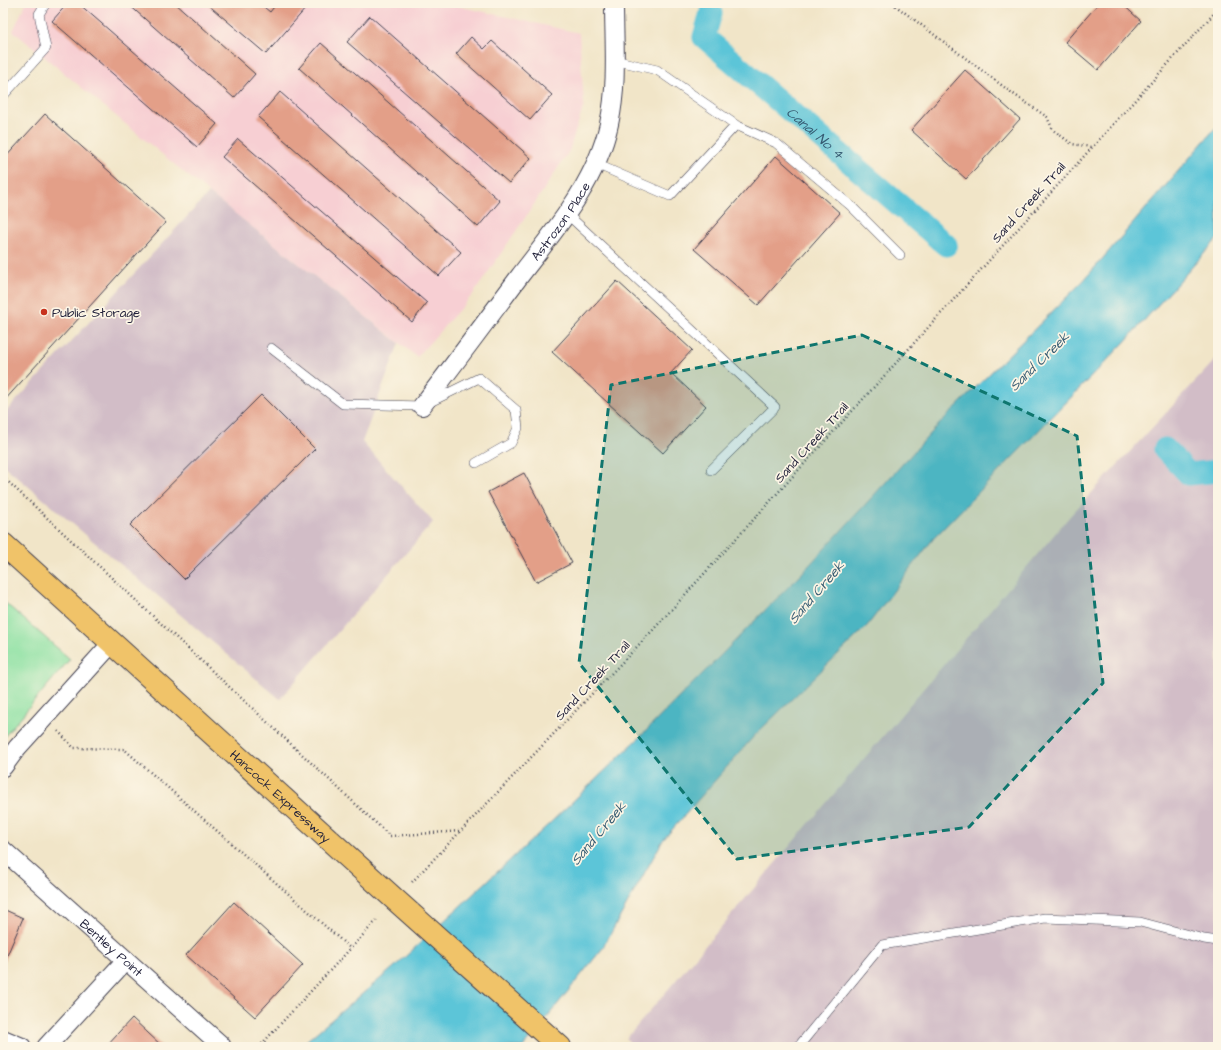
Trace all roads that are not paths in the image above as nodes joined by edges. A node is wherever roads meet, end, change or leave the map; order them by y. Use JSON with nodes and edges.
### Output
{"nodes":[{"id":1,"x":46,"y":3,"type":"edge"},
{"id":2,"x":614,"y":3,"type":"edge"},
{"id":3,"x":614,"y":60,"type":"junction"},
{"id":4,"x":3,"y":96,"type":"edge"},
{"id":5,"x":736,"y":125,"type":"junction"},
{"id":6,"x":596,"y":164,"type":"junction"},
{"id":7,"x":567,"y":214,"type":"junction"},
{"id":8,"x":900,"y":255,"type":"dead end"},
{"id":9,"x":271,"y":348,"type":"dead end"},
{"id":10,"x":422,"y":406,"type":"junction"},
{"id":11,"x":476,"y":463,"type":"dead end"},
{"id":12,"x":711,"y":470,"type":"dead end"},
{"id":13,"x":3,"y":544,"type":"edge"},
{"id":14,"x":112,"y":643,"type":"junction"},
{"id":15,"x":3,"y":767,"type":"edge"},
{"id":16,"x":3,"y":850,"type":"edge"},
{"id":17,"x":1218,"y":941,"type":"edge"},
{"id":18,"x":126,"y":960,"type":"junction"},
{"id":19,"x":3,"y":1039,"type":"edge"},
{"id":20,"x":220,"y":1045,"type":"dead end"},
{"id":21,"x":22,"y":1047,"type":"edge"},
{"id":22,"x":46,"y":1047,"type":"edge"},
{"id":23,"x":560,"y":1047,"type":"edge"},
{"id":24,"x":798,"y":1047,"type":"edge"}],
"edges":[{"from":1,"to":4,"type":"lane"},
{"from":2,"to":3,"type":"street","name":"Astrozon Place"},
{"from":3,"to":5,"type":"lane"},
{"from":3,"to":6,"type":"street","name":"Astrozon Place"},
{"from":5,"to":6,"type":"lane"},
{"from":5,"to":8,"type":"lane"},
{"from":6,"to":7,"type":"street","name":"Astrozon Place"},
{"from":7,"to":10,"type":"street","name":"Astrozon Place"},
{"from":7,"to":12,"type":"lane"},
{"from":9,"to":10,"type":"lane"},
{"from":10,"to":11,"type":"lane"},
{"from":13,"to":14,"type":"main road","name":"Hancock Expressway"},
{"from":14,"to":15,"type":"street"},
{"from":14,"to":23,"type":"main road","name":"Hancock Expressway"},
{"from":16,"to":18,"type":"street","name":"Bentley Point"},
{"from":17,"to":24,"type":"lane"},
{"from":18,"to":20,"type":"street","name":"Bentley Point"},
{"from":18,"to":22,"type":"street"},
{"from":19,"to":21,"type":"street"}]}
